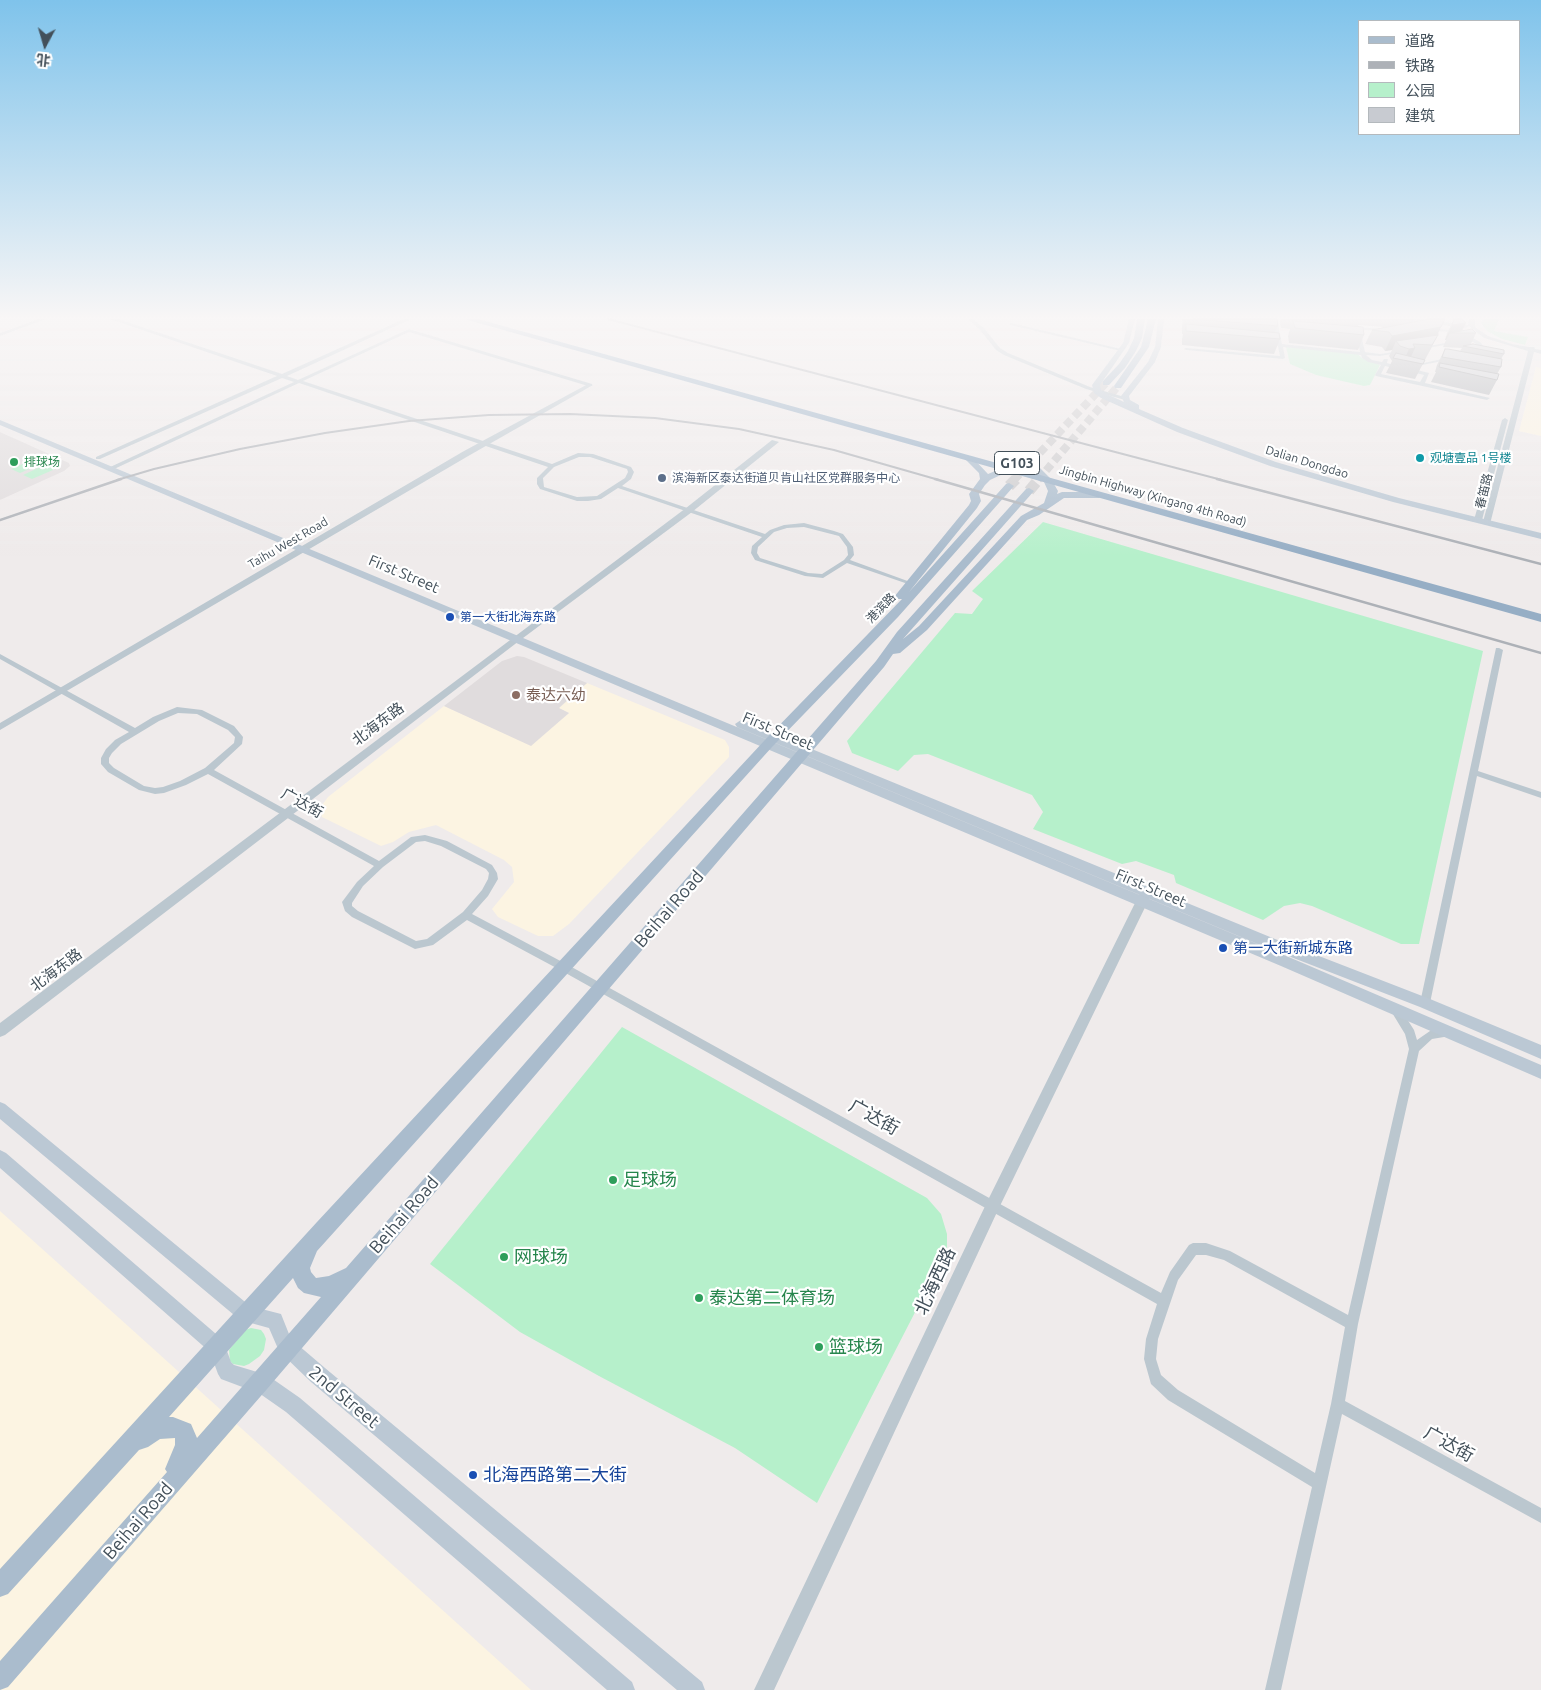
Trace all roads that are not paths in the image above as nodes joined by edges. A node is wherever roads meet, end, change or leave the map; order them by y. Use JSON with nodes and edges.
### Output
{"nodes":[{"id":1,"x":231,"y":398,"type":"edge"},
{"id":2,"x":261,"y":398,"type":"edge"},
{"id":3,"x":353,"y":398,"type":"edge"},
{"id":4,"x":566,"y":398,"type":"edge"},
{"id":5,"x":750,"y":398,"type":"edge"},
{"id":6,"x":779,"y":398,"type":"edge"},
{"id":7,"x":1111,"y":398,"type":"edge"},
{"id":8,"x":1126,"y":398,"type":"edge"},
{"id":9,"x":1515,"y":398,"type":"edge"},
{"id":10,"x":0,"y":417,"type":"edge"},
{"id":11,"x":0,"y":422,"type":"edge"},
{"id":12,"x":485,"y":442,"type":"junction"},
{"id":13,"x":775,"y":442,"type":"dead end"},
{"id":14,"x":98,"y":458,"type":"junction"},
{"id":15,"x":969,"y":459,"type":"junction"},
{"id":16,"x":1019,"y":464,"type":"junction"},
{"id":17,"x":554,"y":465,"type":"junction"},
{"id":18,"x":113,"y":467,"type":"junction"},
{"id":19,"x":1035,"y":468,"type":"junction"},
{"id":20,"x":1006,"y":469,"type":"junction"},
{"id":21,"x":984,"y":480,"type":"junction"},
{"id":22,"x":1048,"y":481,"type":"junction"},
{"id":23,"x":617,"y":486,"type":"junction"},
{"id":24,"x":1009,"y":486,"type":"tunnel mouth"},
{"id":25,"x":1029,"y":491,"type":"tunnel mouth"},
{"id":26,"x":1099,"y":495,"type":"junction"},
{"id":27,"x":1049,"y":503,"type":"junction"},
{"id":28,"x":689,"y":510,"type":"junction"},
{"id":29,"x":1483,"y":520,"type":"junction"},
{"id":30,"x":1541,"y":534,"type":"edge"},
{"id":31,"x":766,"y":536,"type":"junction"},
{"id":32,"x":303,"y":547,"type":"junction"},
{"id":33,"x":846,"y":561,"type":"junction"},
{"id":34,"x":910,"y":583,"type":"junction"},
{"id":35,"x":1541,"y":608,"type":"edge"},
{"id":36,"x":1541,"y":618,"type":"edge"},
{"id":37,"x":519,"y":637,"type":"junction"},
{"id":38,"x":1499,"y":650,"type":"dead end"},
{"id":39,"x":856,"y":653,"type":"junction"},
{"id":40,"x":0,"y":656,"type":"edge"},
{"id":41,"x":880,"y":664,"type":"junction"},
{"id":42,"x":60,"y":689,"type":"junction"},
{"id":43,"x":0,"y":722,"type":"edge"},
{"id":44,"x":0,"y":727,"type":"edge"},
{"id":45,"x":133,"y":731,"type":"junction"},
{"id":46,"x":771,"y":741,"type":"junction"},
{"id":47,"x":802,"y":753,"type":"junction"},
{"id":48,"x":208,"y":770,"type":"junction"},
{"id":49,"x":1473,"y":772,"type":"junction"},
{"id":50,"x":1541,"y":795,"type":"edge"},
{"id":51,"x":286,"y":813,"type":"junction"},
{"id":52,"x":380,"y":865,"type":"junction"},
{"id":53,"x":1144,"y":896,"type":"junction"},
{"id":54,"x":466,"y":915,"type":"junction"},
{"id":55,"x":565,"y":968,"type":"junction"},
{"id":56,"x":601,"y":988,"type":"junction"},
{"id":57,"x":1425,"y":1003,"type":"junction"},
{"id":58,"x":1396,"y":1011,"type":"junction"},
{"id":59,"x":0,"y":1031,"type":"edge"},
{"id":60,"x":1447,"y":1033,"type":"junction"},
{"id":61,"x":1414,"y":1048,"type":"junction"},
{"id":62,"x":1541,"y":1052,"type":"edge"},
{"id":63,"x":1541,"y":1072,"type":"edge"},
{"id":64,"x":0,"y":1109,"type":"edge"},
{"id":65,"x":0,"y":1158,"type":"edge"},
{"id":66,"x":993,"y":1205,"type":"junction"},
{"id":67,"x":324,"y":1228,"type":"junction"},
{"id":68,"x":364,"y":1262,"type":"junction"},
{"id":69,"x":1164,"y":1301,"type":"junction"},
{"id":70,"x":246,"y":1314,"type":"junction"},
{"id":71,"x":1352,"y":1324,"type":"junction"},
{"id":72,"x":217,"y":1346,"type":"junction"},
{"id":73,"x":288,"y":1349,"type":"junction"},
{"id":74,"x":260,"y":1382,"type":"junction"},
{"id":75,"x":1338,"y":1404,"type":"junction"},
{"id":76,"x":107,"y":1470,"type":"junction"},
{"id":77,"x":1319,"y":1483,"type":"junction"},
{"id":78,"x":145,"y":1513,"type":"junction"},
{"id":79,"x":1541,"y":1516,"type":"edge"},
{"id":80,"x":0,"y":1586,"type":"edge"},
{"id":81,"x":0,"y":1678,"type":"edge"},
{"id":82,"x":624,"y":1690,"type":"edge"},
{"id":83,"x":694,"y":1690,"type":"edge"},
{"id":84,"x":764,"y":1690,"type":"edge"},
{"id":85,"x":1273,"y":1690,"type":"edge"}],
"edges":[{"from":1,"to":14,"type":"street"},
{"from":2,"to":18,"type":"street"},
{"from":3,"to":12,"type":"street"},
{"from":4,"to":12,"type":"street","name":"Taihu West Road"},
{"from":5,"to":15,"type":"highway","name":"Jingbin Highway (Xingang 4th Road)","number":"G103"},
{"from":6,"to":16,"type":"highway","name":"Jingbin Highway (Xingang 4th Road)","number":"G103"},
{"from":7,"to":29,"type":"main road","name":"Dalian Dongdao"},
{"from":8,"to":29,"type":"main road","name":"Dalian Dongdao"},
{"from":9,"to":29,"type":"street","name":"春笛路"},
{"from":10,"to":14,"type":"main road","name":"First Street"},
{"from":11,"to":18,"type":"main road","name":"First Street"},
{"from":12,"to":17,"type":"street"},
{"from":12,"to":32,"type":"street","name":"Taihu West Road"},
{"from":13,"to":28,"type":"street","name":"北海东路"},
{"from":14,"to":18,"type":"main road","name":"First Street"},
{"from":15,"to":20,"type":"highway","name":"Jingbin Highway (Xingang 4th Road)","number":"G103"},
{"from":15,"to":21,"type":"main road"},
{"from":16,"to":19,"type":"highway","name":"Jingbin Highway (Xingang 4th Road)","number":"G103"},
{"from":16,"to":20,"type":"main road"},
{"from":17,"to":23,"type":"street"},
{"from":17,"to":23,"type":"street"},
{"from":18,"to":32,"type":"main road","name":"First Street"},
{"from":19,"to":22,"type":"main road"},
{"from":19,"to":35,"type":"highway","name":"Jingbin Highway (Xingang 4th Road)","number":"G103"},
{"from":20,"to":21,"type":"main road"},
{"from":20,"to":22,"type":"highway","name":"Jingbin Highway (Xingang 4th Road)","number":"G103"},
{"from":21,"to":34,"type":"main road"},
{"from":22,"to":26,"type":"highway","name":"Jingbin Highway (Xingang 4th Road)","number":"G103"},
{"from":22,"to":27,"type":"main road"},
{"from":23,"to":28,"type":"street"},
{"from":24,"to":39,"type":"main road","name":"港滨路"},
{"from":25,"to":41,"type":"main road"},
{"from":26,"to":27,"type":"main road"},
{"from":26,"to":36,"type":"highway","name":"Jingbin Highway (Xingang 4th Road)","number":"G103"},
{"from":27,"to":41,"type":"main road"},
{"from":28,"to":31,"type":"street"},
{"from":28,"to":37,"type":"street","name":"北海东路"},
{"from":29,"to":30,"type":"main road","name":"Dalian Dongdao"},
{"from":31,"to":33,"type":"street"},
{"from":31,"to":33,"type":"street"},
{"from":32,"to":37,"type":"main road","name":"First Street"},
{"from":32,"to":42,"type":"street","name":"Taihu West Road"},
{"from":33,"to":34,"type":"street"},
{"from":34,"to":39,"type":"main road"},
{"from":37,"to":46,"type":"main road","name":"First Street"},
{"from":37,"to":51,"type":"street","name":"北海东路"},
{"from":38,"to":49,"type":"street"},
{"from":39,"to":46,"type":"main road","name":"港滨路"},
{"from":40,"to":42,"type":"street"},
{"from":41,"to":47,"type":"main road","name":"Beihai Road"},
{"from":42,"to":43,"type":"street","name":"Taihu West Road"},
{"from":42,"to":44,"type":"street","name":"Taihu West Road"},
{"from":42,"to":45,"type":"street"},
{"from":45,"to":48,"type":"street"},
{"from":45,"to":48,"type":"street"},
{"from":46,"to":47,"type":"main road","name":"First Street"},
{"from":46,"to":55,"type":"main road"},
{"from":47,"to":53,"type":"main road","name":"First Street"},
{"from":47,"to":56,"type":"main road","name":"Beihai Road"},
{"from":48,"to":51,"type":"street","name":"广达街"},
{"from":49,"to":50,"type":"street"},
{"from":49,"to":57,"type":"street"},
{"from":51,"to":52,"type":"street","name":"广达街"},
{"from":51,"to":59,"type":"street","name":"北海东路"},
{"from":52,"to":54,"type":"street"},
{"from":52,"to":54,"type":"street"},
{"from":53,"to":57,"type":"main road","name":"First Street"},
{"from":53,"to":58,"type":"main road","name":"First Street"},
{"from":53,"to":66,"type":"street","name":"北海西路"},
{"from":54,"to":55,"type":"street","name":"广达街"},
{"from":55,"to":56,"type":"street","name":"广达街"},
{"from":55,"to":67,"type":"main road"},
{"from":56,"to":66,"type":"street","name":"广达街"},
{"from":56,"to":68,"type":"main road","name":"Beihai Road"},
{"from":57,"to":62,"type":"main road","name":"First Street"},
{"from":58,"to":60,"type":"main road","name":"First Street"},
{"from":58,"to":61,"type":"street"},
{"from":60,"to":61,"type":"street"},
{"from":60,"to":63,"type":"main road","name":"First Street"},
{"from":61,"to":71,"type":"street"},
{"from":64,"to":70,"type":"main road","name":"2nd Street"},
{"from":65,"to":72,"type":"main road"},
{"from":66,"to":69,"type":"street","name":"广达街"},
{"from":66,"to":84,"type":"street","name":"北海西路"},
{"from":67,"to":68,"type":"main road"},
{"from":67,"to":70,"type":"main road"},
{"from":68,"to":73,"type":"main road","name":"Beihai Road"},
{"from":69,"to":71,"type":"street"},
{"from":69,"to":77,"type":"street"},
{"from":70,"to":72,"type":"main road"},
{"from":70,"to":73,"type":"main road","name":"2nd Street"},
{"from":71,"to":75,"type":"street"},
{"from":72,"to":74,"type":"main road"},
{"from":72,"to":76,"type":"main road"},
{"from":73,"to":74,"type":"main road","name":"Beihai Road"},
{"from":73,"to":83,"type":"main road","name":"2nd Street"},
{"from":74,"to":78,"type":"main road","name":"Beihai Road"},
{"from":74,"to":82,"type":"main road"},
{"from":75,"to":77,"type":"street"},
{"from":75,"to":79,"type":"street","name":"广达街"},
{"from":76,"to":78,"type":"main road"},
{"from":76,"to":80,"type":"main road"},
{"from":77,"to":85,"type":"street"},
{"from":78,"to":81,"type":"main road","name":"Beihai Road"}]}
